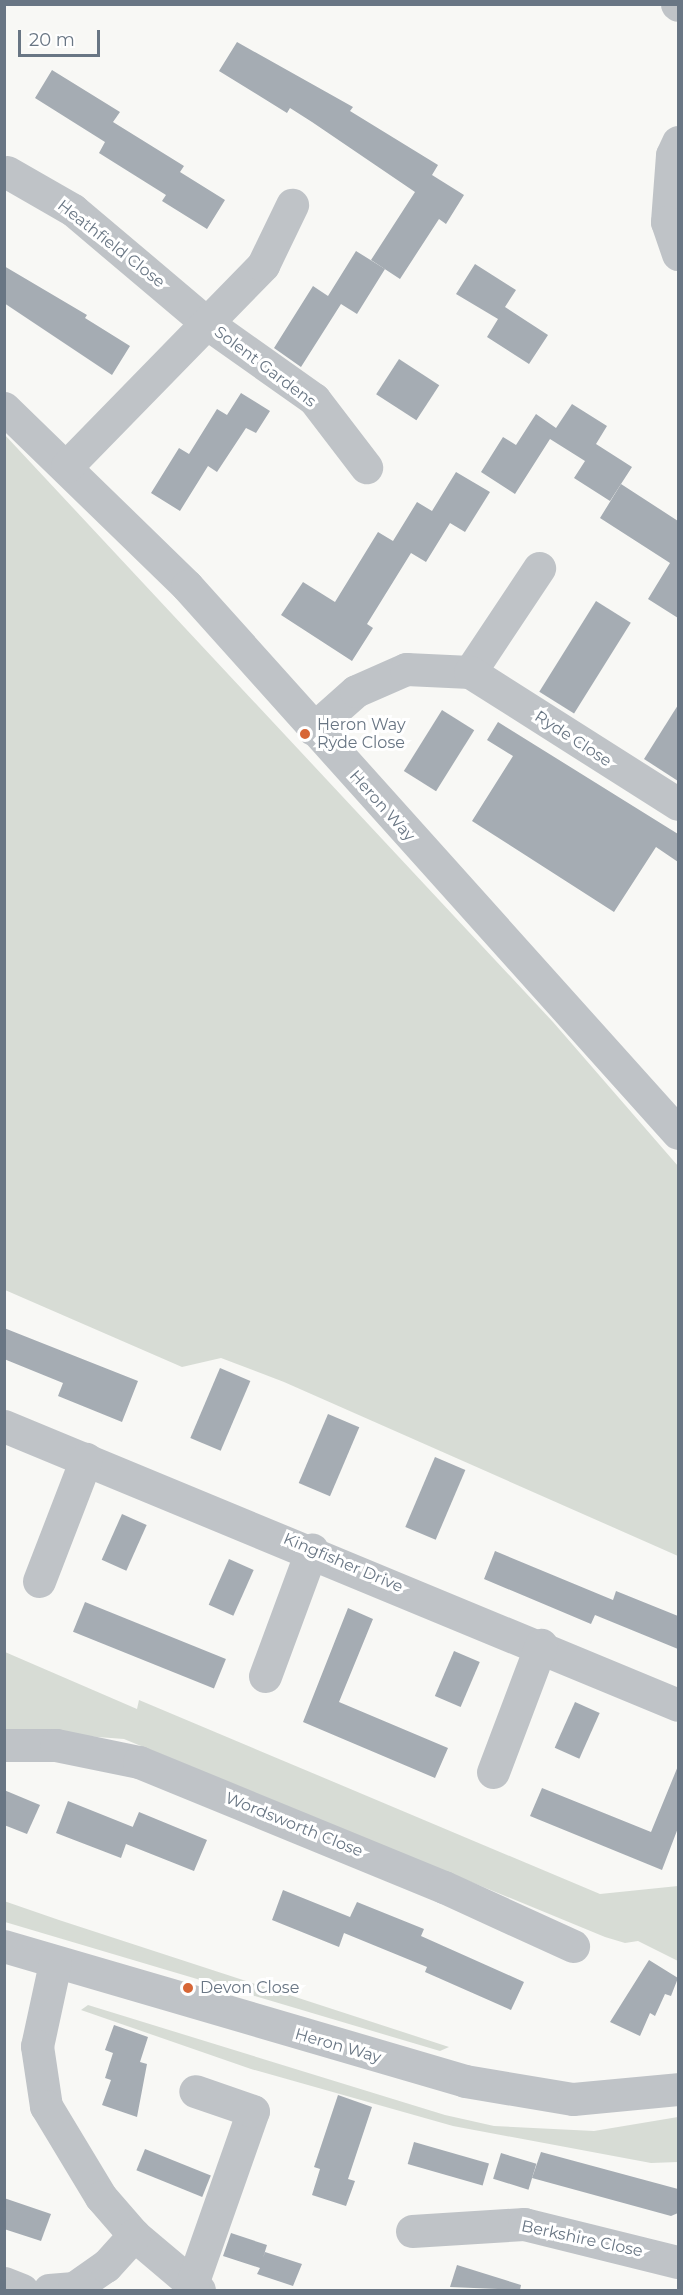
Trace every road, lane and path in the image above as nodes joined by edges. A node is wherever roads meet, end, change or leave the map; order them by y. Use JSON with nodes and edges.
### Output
{"nodes":[{"id":1,"x":678,"y":142,"type":"edge"},
{"id":2,"x":7,"y":172,"type":"dead end"},
{"id":3,"x":292,"y":205,"type":"dead end"},
{"id":4,"x":678,"y":254,"type":"edge"},
{"id":5,"x":208,"y":324,"type":"junction"},
{"id":6,"x":4,"y":408,"type":"edge"},
{"id":7,"x":67,"y":466,"type":"junction"},
{"id":8,"x":366,"y":467,"type":"dead end"},
{"id":9,"x":539,"y":568,"type":"dead end"},
{"id":10,"x":470,"y":672,"type":"junction"},
{"id":11,"x":313,"y":729,"type":"junction"},
{"id":12,"x":678,"y":804,"type":"edge"},
{"id":13,"x":678,"y":1133,"type":"edge"},
{"id":14,"x":4,"y":1426,"type":"edge"},
{"id":15,"x":86,"y":1459,"type":"junction"},
{"id":16,"x":312,"y":1549,"type":"junction"},
{"id":17,"x":39,"y":1581,"type":"dead end"},
{"id":18,"x":541,"y":1645,"type":"junction"},
{"id":19,"x":265,"y":1676,"type":"dead end"},
{"id":20,"x":678,"y":1705,"type":"edge"},
{"id":21,"x":4,"y":1745,"type":"edge"},
{"id":22,"x":493,"y":1772,"type":"dead end"},
{"id":23,"x":4,"y":1946,"type":"edge"},
{"id":24,"x":573,"y":1946,"type":"dead end"},
{"id":25,"x":55,"y":1963,"type":"junction"},
{"id":26,"x":678,"y":2089,"type":"edge"},
{"id":27,"x":195,"y":2091,"type":"dead end"},
{"id":28,"x":412,"y":2231,"type":"dead end"},
{"id":29,"x":135,"y":2235,"type":"junction"},
{"id":30,"x":678,"y":2262,"type":"edge"},
{"id":31,"x":4,"y":2283,"type":"edge"},
{"id":32,"x":196,"y":2287,"type":"edge"},
{"id":33,"x":22,"y":2290,"type":"edge"},
{"id":34,"x":49,"y":2290,"type":"edge"}],
"edges":[{"from":1,"to":4,"type":"street"},
{"from":2,"to":5,"type":"street","name":"Heathfield Close"},
{"from":3,"to":5,"type":"street"},
{"from":5,"to":7,"type":"street"},
{"from":5,"to":8,"type":"street","name":"Solent Gardens"},
{"from":6,"to":7,"type":"street","name":"Heron Way"},
{"from":7,"to":11,"type":"street","name":"Heron Way"},
{"from":9,"to":10,"type":"street"},
{"from":10,"to":11,"type":"street","name":"Ryde Close"},
{"from":10,"to":12,"type":"street","name":"Ryde Close"},
{"from":11,"to":13,"type":"street","name":"Heron Way"},
{"from":14,"to":15,"type":"street","name":"Kingfisher Drive"},
{"from":15,"to":16,"type":"street","name":"Kingfisher Drive"},
{"from":15,"to":17,"type":"street"},
{"from":16,"to":18,"type":"street","name":"Kingfisher Drive"},
{"from":16,"to":19,"type":"street"},
{"from":18,"to":20,"type":"street","name":"Kingfisher Drive"},
{"from":18,"to":22,"type":"street"},
{"from":21,"to":24,"type":"street","name":"Wordsworth Close"},
{"from":23,"to":25,"type":"street","name":"Heron Way"},
{"from":25,"to":26,"type":"street","name":"Heron Way"},
{"from":25,"to":29,"type":"street"},
{"from":27,"to":32,"type":"street"},
{"from":28,"to":30,"type":"street","name":"Berkshire Close"},
{"from":29,"to":32,"type":"street"},
{"from":29,"to":34,"type":"street"},
{"from":31,"to":33,"type":"street"}]}
